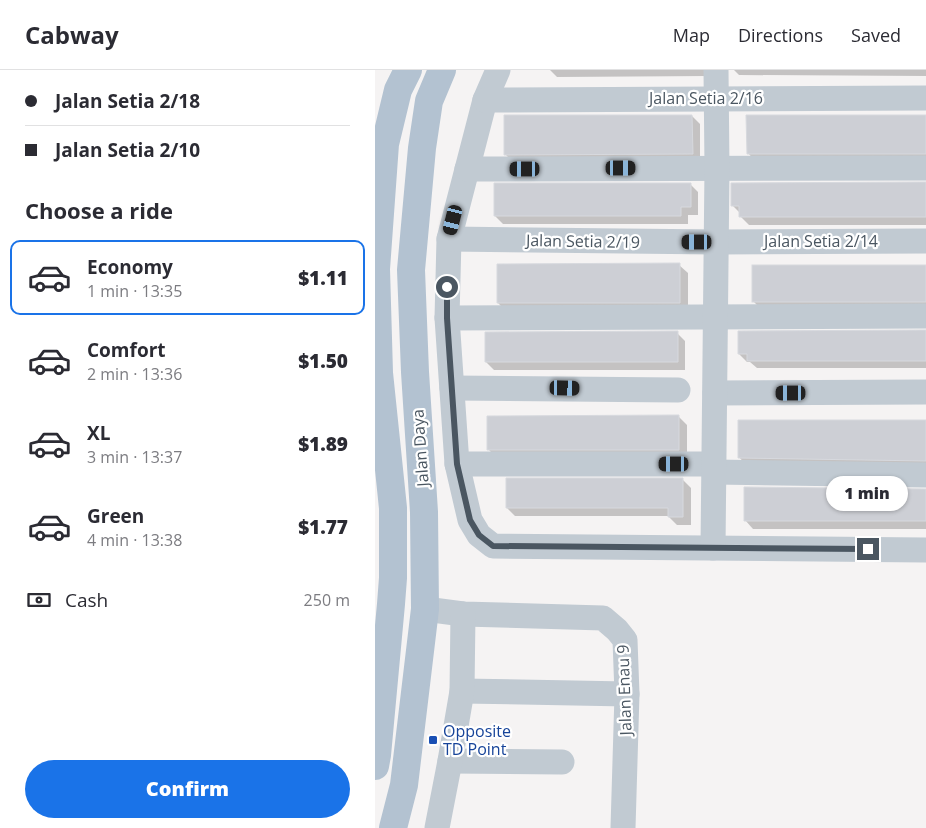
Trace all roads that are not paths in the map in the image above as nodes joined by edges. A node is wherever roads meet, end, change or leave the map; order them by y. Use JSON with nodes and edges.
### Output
{"nodes":[{"id":1,"x":408,"y":70,"type":"edge"},
{"id":2,"x":442,"y":70,"type":"edge"},
{"id":3,"x":499,"y":70,"type":"edge"},
{"id":4,"x":716,"y":70,"type":"edge"},
{"id":5,"x":716,"y":98,"type":"junction"},
{"id":6,"x":926,"y":98,"type":"edge"},
{"id":7,"x":485,"y":100,"type":"junction"},
{"id":8,"x":717,"y":168,"type":"junction"},
{"id":9,"x":926,"y":168,"type":"edge"},
{"id":10,"x":467,"y":169,"type":"junction"},
{"id":11,"x":449,"y":239,"type":"junction"},
{"id":12,"x":926,"y":241,"type":"edge"},
{"id":13,"x":717,"y":242,"type":"junction"},
{"id":14,"x":716,"y":316,"type":"junction"},
{"id":15,"x":926,"y":316,"type":"edge"},
{"id":16,"x":447,"y":318,"type":"junction"},
{"id":17,"x":452,"y":388,"type":"junction"},
{"id":18,"x":678,"y":390,"type":"dead end"},
{"id":19,"x":926,"y":392,"type":"edge"},
{"id":20,"x":715,"y":393,"type":"junction"},
{"id":21,"x":457,"y":464,"type":"junction"},
{"id":22,"x":714,"y":468,"type":"junction"},
{"id":23,"x":926,"y":475,"type":"edge"},
{"id":24,"x":713,"y":548,"type":"junction"},
{"id":25,"x":926,"y":550,"type":"edge"},
{"id":26,"x":425,"y":609,"type":"junction"},
{"id":27,"x":383,"y":611,"type":"edge"},
{"id":28,"x":463,"y":614,"type":"junction"},
{"id":29,"x":462,"y":691,"type":"junction"},
{"id":30,"x":627,"y":694,"type":"junction"},
{"id":31,"x":376,"y":758,"type":"edge"},
{"id":32,"x":450,"y":761,"type":"junction"},
{"id":33,"x":562,"y":762,"type":"dead end"},
{"id":34,"x":393,"y":828,"type":"edge"},
{"id":35,"x":437,"y":828,"type":"edge"},
{"id":36,"x":623,"y":828,"type":"edge"}],
"edges":[{"from":1,"to":27,"type":"main road","name":"Jalan Daya"},
{"from":2,"to":26,"type":"main road","name":"Jalan Daya"},
{"from":3,"to":7,"type":"street"},
{"from":4,"to":5,"type":"street"},
{"from":5,"to":6,"type":"street","name":"Jalan Setia 2/16"},
{"from":5,"to":7,"type":"street","name":"Jalan Setia 2/16"},
{"from":5,"to":8,"type":"street"},
{"from":7,"to":10,"type":"street"},
{"from":8,"to":9,"type":"street"},
{"from":8,"to":10,"type":"street"},
{"from":8,"to":13,"type":"street"},
{"from":10,"to":11,"type":"street"},
{"from":11,"to":13,"type":"street","name":"Jalan Setia 2/19"},
{"from":11,"to":16,"type":"street"},
{"from":12,"to":13,"type":"street","name":"Jalan Setia 2/14"},
{"from":13,"to":14,"type":"street"},
{"from":14,"to":15,"type":"street"},
{"from":14,"to":16,"type":"street"},
{"from":14,"to":20,"type":"street"},
{"from":16,"to":17,"type":"street"},
{"from":17,"to":18,"type":"street"},
{"from":17,"to":21,"type":"street"},
{"from":19,"to":20,"type":"street"},
{"from":20,"to":22,"type":"street"},
{"from":21,"to":22,"type":"street"},
{"from":21,"to":24,"type":"street"},
{"from":22,"to":23,"type":"street"},
{"from":22,"to":24,"type":"street"},
{"from":24,"to":25,"type":"street"},
{"from":26,"to":28,"type":"street","name":"Jalan Enau 9"},
{"from":26,"to":34,"type":"main road","name":"Jalan Daya"},
{"from":27,"to":31,"type":"main road","name":"Jalan Daya"},
{"from":28,"to":29,"type":"street"},
{"from":28,"to":30,"type":"street","name":"Jalan Enau 9"},
{"from":29,"to":30,"type":"street"},
{"from":29,"to":32,"type":"street"},
{"from":30,"to":36,"type":"street","name":"Jalan Enau 9"},
{"from":32,"to":33,"type":"street"},
{"from":32,"to":35,"type":"street"}]}
